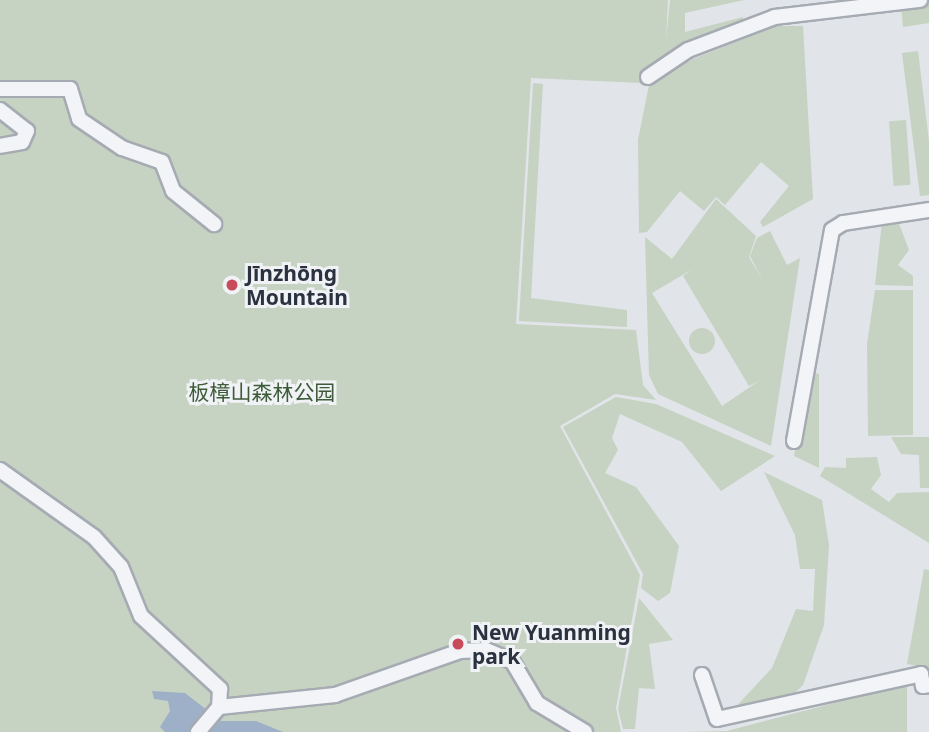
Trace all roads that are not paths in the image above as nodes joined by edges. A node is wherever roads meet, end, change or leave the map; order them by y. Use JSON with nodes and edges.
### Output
{"nodes":[{"id":1,"x":920,"y":0,"type":"edge"},
{"id":2,"x":648,"y":77,"type":"dead end"},
{"id":3,"x":0,"y":89,"type":"edge"},
{"id":4,"x":0,"y":110,"type":"edge"},
{"id":5,"x":0,"y":146,"type":"edge"},
{"id":6,"x":929,"y":210,"type":"edge"},
{"id":7,"x":214,"y":224,"type":"dead end"},
{"id":8,"x":794,"y":441,"type":"dead end"},
{"id":9,"x":0,"y":470,"type":"edge"},
{"id":10,"x":702,"y":675,"type":"dead end"},
{"id":11,"x":929,"y":685,"type":"edge"},
{"id":12,"x":219,"y":708,"type":"junction"},
{"id":13,"x":198,"y":732,"type":"edge"},
{"id":14,"x":585,"y":732,"type":"edge"}],
"edges":[{"from":1,"to":2,"type":"street"},
{"from":3,"to":7,"type":"street"},
{"from":4,"to":5,"type":"street"},
{"from":6,"to":8,"type":"street"},
{"from":9,"to":12,"type":"street"},
{"from":10,"to":11,"type":"street"},
{"from":12,"to":13,"type":"street"},
{"from":12,"to":14,"type":"street"}]}
